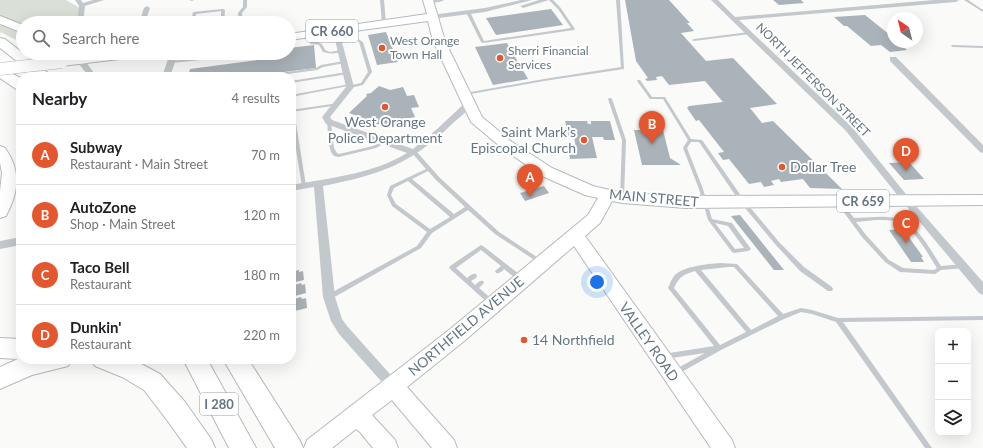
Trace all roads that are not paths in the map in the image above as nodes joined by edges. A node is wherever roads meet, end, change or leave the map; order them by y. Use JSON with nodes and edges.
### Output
{"nodes":[{"id":1,"x":101,"y":0,"type":"edge"},
{"id":2,"x":245,"y":0,"type":"edge"},
{"id":3,"x":382,"y":0,"type":"edge"},
{"id":4,"x":441,"y":0,"type":"edge"},
{"id":5,"x":546,"y":0,"type":"edge"},
{"id":6,"x":551,"y":0,"type":"edge"},
{"id":7,"x":618,"y":0,"type":"edge"},
{"id":8,"x":714,"y":0,"type":"edge"},
{"id":9,"x":956,"y":0,"type":"edge"},
{"id":10,"x":966,"y":0,"type":"edge"},
{"id":11,"x":528,"y":1,"type":"edge"},
{"id":12,"x":79,"y":3,"type":"edge"},
{"id":13,"x":423,"y":4,"type":"edge"},
{"id":14,"x":147,"y":8,"type":"dead end"},
{"id":15,"x":983,"y":11,"type":"edge"},
{"id":16,"x":208,"y":12,"type":"junction"},
{"id":17,"x":468,"y":12,"type":"junction"},
{"id":18,"x":81,"y":16,"type":"edge"},
{"id":19,"x":144,"y":16,"type":"edge"},
{"id":20,"x":194,"y":16,"type":"edge"},
{"id":21,"x":207,"y":16,"type":"edge"},
{"id":22,"x":222,"y":16,"type":"edge"},
{"id":23,"x":240,"y":16,"type":"edge"},
{"id":24,"x":431,"y":17,"type":"junction"},
{"id":25,"x":733,"y":19,"type":"junction"},
{"id":26,"x":0,"y":20,"type":"edge"},
{"id":27,"x":384,"y":24,"type":"junction"},
{"id":28,"x":16,"y":26,"type":"edge"},
{"id":29,"x":749,"y":33,"type":"junction"},
{"id":30,"x":338,"y":36,"type":"junction"},
{"id":31,"x":296,"y":37,"type":"edge"},
{"id":32,"x":694,"y":40,"type":"dead end"},
{"id":33,"x":0,"y":42,"type":"edge"},
{"id":34,"x":311,"y":42,"type":"dead end"},
{"id":35,"x":953,"y":46,"type":"dead end"},
{"id":36,"x":983,"y":47,"type":"edge"},
{"id":37,"x":341,"y":51,"type":"junction"},
{"id":38,"x":16,"y":54,"type":"edge"},
{"id":39,"x":893,"y":59,"type":"dead end"},
{"id":40,"x":25,"y":60,"type":"edge"},
{"id":41,"x":58,"y":60,"type":"edge"},
{"id":42,"x":72,"y":60,"type":"edge"},
{"id":43,"x":191,"y":60,"type":"edge"},
{"id":44,"x":171,"y":62,"type":"joint"},
{"id":45,"x":344,"y":62,"type":"junction"},
{"id":46,"x":0,"y":70,"type":"edge"},
{"id":47,"x":40,"y":72,"type":"edge"},
{"id":48,"x":87,"y":72,"type":"edge"},
{"id":49,"x":168,"y":72,"type":"edge"},
{"id":50,"x":295,"y":72,"type":"edge"},
{"id":51,"x":347,"y":73,"type":"junction"},
{"id":52,"x":16,"y":81,"type":"edge"},
{"id":53,"x":296,"y":81,"type":"edge"},
{"id":54,"x":639,"y":81,"type":"dead end"},
{"id":55,"x":350,"y":86,"type":"junction"},
{"id":56,"x":296,"y":95,"type":"edge"},
{"id":57,"x":467,"y":99,"type":"junction"},
{"id":58,"x":610,"y":99,"type":"dead end"},
{"id":59,"x":338,"y":104,"type":"junction"},
{"id":60,"x":296,"y":110,"type":"edge"},
{"id":61,"x":329,"y":122,"type":"junction"},
{"id":62,"x":296,"y":136,"type":"edge"},
{"id":63,"x":690,"y":140,"type":"junction"},
{"id":64,"x":385,"y":142,"type":"junction"},
{"id":65,"x":983,"y":150,"type":"edge"},
{"id":66,"x":0,"y":151,"type":"edge"},
{"id":67,"x":414,"y":152,"type":"junction"},
{"id":68,"x":429,"y":169,"type":"junction"},
{"id":69,"x":408,"y":179,"type":"junction"},
{"id":70,"x":318,"y":183,"type":"junction"},
{"id":71,"x":304,"y":186,"type":"junction"},
{"id":72,"x":296,"y":187,"type":"edge"},
{"id":73,"x":615,"y":196,"type":"junction"},
{"id":74,"x":906,"y":200,"type":"junction"},
{"id":75,"x":983,"y":200,"type":"edge"},
{"id":76,"x":742,"y":201,"type":"junction"},
{"id":77,"x":838,"y":201,"type":"junction"},
{"id":78,"x":705,"y":202,"type":"junction"},
{"id":79,"x":469,"y":207,"type":"junction"},
{"id":80,"x":0,"y":212,"type":"edge"},
{"id":81,"x":454,"y":217,"type":"junction"},
{"id":82,"x":710,"y":220,"type":"junction"},
{"id":83,"x":853,"y":220,"type":"junction"},
{"id":84,"x":430,"y":232,"type":"junction"},
{"id":85,"x":575,"y":235,"type":"junction"},
{"id":86,"x":16,"y":242,"type":"edge"},
{"id":87,"x":0,"y":245,"type":"edge"},
{"id":88,"x":495,"y":259,"type":"junction"},
{"id":89,"x":490,"y":263,"type":"dead end"},
{"id":90,"x":541,"y":263,"type":"junction"},
{"id":91,"x":504,"y":266,"type":"junction"},
{"id":92,"x":963,"y":266,"type":"junction"},
{"id":93,"x":696,"y":268,"type":"junction"},
{"id":94,"x":937,"y":270,"type":"junction"},
{"id":95,"x":498,"y":271,"type":"dead end"},
{"id":96,"x":474,"y":276,"type":"dead end"},
{"id":97,"x":522,"y":280,"type":"junction"},
{"id":98,"x":467,"y":281,"type":"junction"},
{"id":99,"x":481,"y":283,"type":"dead end"},
{"id":100,"x":475,"y":288,"type":"junction"},
{"id":101,"x":830,"y":289,"type":"dead end"},
{"id":102,"x":983,"y":290,"type":"edge"},
{"id":103,"x":328,"y":297,"type":"junction"},
{"id":104,"x":494,"y":304,"type":"junction"},
{"id":105,"x":782,"y":318,"type":"junction"},
{"id":106,"x":981,"y":318,"type":"edge"},
{"id":107,"x":838,"y":320,"type":"junction"},
{"id":108,"x":983,"y":325,"type":"edge"},
{"id":109,"x":750,"y":333,"type":"junction"},
{"id":110,"x":0,"y":348,"type":"edge"},
{"id":111,"x":719,"y":348,"type":"junction"},
{"id":112,"x":16,"y":349,"type":"edge"},
{"id":113,"x":660,"y":357,"type":"junction"},
{"id":114,"x":35,"y":364,"type":"edge"},
{"id":115,"x":116,"y":364,"type":"edge"},
{"id":116,"x":198,"y":364,"type":"edge"},
{"id":117,"x":239,"y":364,"type":"edge"},
{"id":118,"x":672,"y":374,"type":"junction"},
{"id":119,"x":0,"y":378,"type":"edge"},
{"id":120,"x":393,"y":386,"type":"junction"},
{"id":121,"x":355,"y":416,"type":"junction"},
{"id":122,"x":321,"y":443,"type":"edge"},
{"id":123,"x":202,"y":448,"type":"edge"},
{"id":124,"x":243,"y":448,"type":"edge"},
{"id":125,"x":290,"y":448,"type":"edge"},
{"id":126,"x":387,"y":448,"type":"edge"},
{"id":127,"x":446,"y":448,"type":"edge"},
{"id":128,"x":724,"y":448,"type":"edge"},
{"id":129,"x":929,"y":448,"type":"edge"}],
"edges":[{"from":1,"to":12,"type":"street"},
{"from":2,"to":23,"type":"lane"},
{"from":3,"to":27,"type":"lane"},
{"from":4,"to":13,"type":"street"},
{"from":5,"to":11,"type":"street"},
{"from":6,"to":17,"type":"lane"},
{"from":7,"to":57,"type":"lane"},
{"from":8,"to":25,"type":"street","name":"NORTH JEFFERSON STREET"},
{"from":9,"to":25,"type":"street"},
{"from":10,"to":15,"type":"lane"},
{"from":11,"to":17,"type":"street"},
{"from":12,"to":18,"type":"street"},
{"from":13,"to":24,"type":"main road","name":"MAIN STREET","number":"CR 659"},
{"from":13,"to":27,"type":"main road"},
{"from":14,"to":19,"type":"street"},
{"from":16,"to":20,"type":"lane"},
{"from":16,"to":21,"type":"lane"},
{"from":16,"to":22,"type":"lane"},
{"from":17,"to":24,"type":"street"},
{"from":24,"to":27,"type":"main road","number":"CR 660"},
{"from":24,"to":57,"type":"main road","name":"MAIN STREET","number":"CR 659"},
{"from":25,"to":29,"type":"street","name":"NORTH JEFFERSON STREET"},
{"from":26,"to":28,"type":"highway"},
{"from":27,"to":30,"type":"main road","number":"CR 660"},
{"from":29,"to":32,"type":"lane"},
{"from":29,"to":74,"type":"street","name":"NORTH JEFFERSON STREET"},
{"from":30,"to":31,"type":"main road","number":"CR 660"},
{"from":30,"to":37,"type":"street"},
{"from":30,"to":55,"type":"lane"},
{"from":33,"to":38,"type":"highway"},
{"from":34,"to":37,"type":"lane"},
{"from":35,"to":36,"type":"lane"},
{"from":37,"to":45,"type":"street"},
{"from":39,"to":65,"type":"street"},
{"from":40,"to":47,"type":"highway"},
{"from":41,"to":46,"type":"main road","bridge":true},
{"from":42,"to":48,"type":"street"},
{"from":43,"to":44,"type":"lane"},
{"from":44,"to":49,"type":"street"},
{"from":45,"to":50,"type":"lane"},
{"from":45,"to":51,"type":"street"},
{"from":46,"to":52,"type":"highway"},
{"from":51,"to":53,"type":"lane"},
{"from":51,"to":55,"type":"street"},
{"from":54,"to":63,"type":"lane"},
{"from":55,"to":56,"type":"lane"},
{"from":55,"to":59,"type":"street"},
{"from":57,"to":67,"type":"street"},
{"from":57,"to":73,"type":"main road","name":"MAIN STREET","number":"CR 659"},
{"from":58,"to":73,"type":"lane"},
{"from":59,"to":60,"type":"lane"},
{"from":59,"to":61,"type":"street"},
{"from":61,"to":64,"type":"street"},
{"from":61,"to":64,"type":"lane"},
{"from":62,"to":71,"type":"lane"},
{"from":63,"to":76,"type":"lane"},
{"from":63,"to":78,"type":"lane"},
{"from":64,"to":67,"type":"street"},
{"from":66,"to":80,"type":"main road"},
{"from":67,"to":68,"type":"lane"},
{"from":67,"to":70,"type":"street"},
{"from":68,"to":69,"type":"lane"},
{"from":68,"to":79,"type":"lane"},
{"from":69,"to":81,"type":"lane"},
{"from":69,"to":84,"type":"lane"},
{"from":70,"to":71,"type":"street"},
{"from":70,"to":103,"type":"street"},
{"from":71,"to":72,"type":"street"},
{"from":73,"to":78,"type":"main road","name":"MAIN STREET","number":"CR 659"},
{"from":73,"to":85,"type":"main road","name":"NORTHFIELD AVENUE"},
{"from":74,"to":75,"type":"main road","name":"MAIN STREET","number":"CR 659"},
{"from":74,"to":77,"type":"main road","name":"MAIN STREET","number":"CR 659"},
{"from":74,"to":92,"type":"street","name":"NORTH JEFFERSON STREET"},
{"from":76,"to":77,"type":"main road","name":"MAIN STREET","number":"CR 659"},
{"from":76,"to":78,"type":"main road","name":"MAIN STREET","number":"CR 659"},
{"from":76,"to":101,"type":"lane"},
{"from":77,"to":83,"type":"lane"},
{"from":78,"to":82,"type":"lane"},
{"from":79,"to":81,"type":"lane"},
{"from":79,"to":90,"type":"lane"},
{"from":81,"to":84,"type":"lane"},
{"from":82,"to":82,"type":"lane"},
{"from":83,"to":94,"type":"lane"},
{"from":83,"to":94,"type":"lane"},
{"from":84,"to":103,"type":"lane"},
{"from":85,"to":90,"type":"main road","name":"NORTHFIELD AVENUE"},
{"from":85,"to":113,"type":"main road","name":"VALLEY ROAD"},
{"from":86,"to":87,"type":"street"},
{"from":88,"to":89,"type":"lane"},
{"from":88,"to":91,"type":"lane"},
{"from":88,"to":98,"type":"lane"},
{"from":90,"to":97,"type":"main road","name":"NORTHFIELD AVENUE"},
{"from":91,"to":95,"type":"lane"},
{"from":91,"to":97,"type":"lane"},
{"from":92,"to":94,"type":"lane"},
{"from":92,"to":102,"type":"street","name":"NORTH JEFFERSON STREET"},
{"from":93,"to":105,"type":"lane"},
{"from":93,"to":109,"type":"lane"},
{"from":93,"to":111,"type":"lane"},
{"from":96,"to":98,"type":"lane"},
{"from":97,"to":104,"type":"main road","name":"NORTHFIELD AVENUE"},
{"from":98,"to":100,"type":"lane"},
{"from":99,"to":100,"type":"lane"},
{"from":100,"to":104,"type":"lane"},
{"from":103,"to":120,"type":"street"},
{"from":104,"to":120,"type":"main road","name":"NORTHFIELD AVENUE"},
{"from":105,"to":107,"type":"lane"},
{"from":105,"to":109,"type":"lane"},
{"from":106,"to":107,"type":"lane"},
{"from":106,"to":108,"type":"lane"},
{"from":107,"to":129,"type":"lane"},
{"from":109,"to":111,"type":"lane"},
{"from":110,"to":112,"type":"highway"},
{"from":111,"to":113,"type":"lane"},
{"from":111,"to":118,"type":"lane"},
{"from":113,"to":118,"type":"main road","name":"VALLEY ROAD"},
{"from":114,"to":119,"type":"highway"},
{"from":115,"to":123,"type":"highway"},
{"from":116,"to":124,"type":"highway","number":"I 280"},
{"from":117,"to":125,"type":"highway","number":"I 280"},
{"from":118,"to":128,"type":"main road","name":"VALLEY ROAD"},
{"from":120,"to":121,"type":"main road","name":"NORTHFIELD AVENUE"},
{"from":120,"to":127,"type":"main road"},
{"from":121,"to":122,"type":"main road","name":"NORTHFIELD AVENUE"},
{"from":121,"to":126,"type":"main road"}]}
